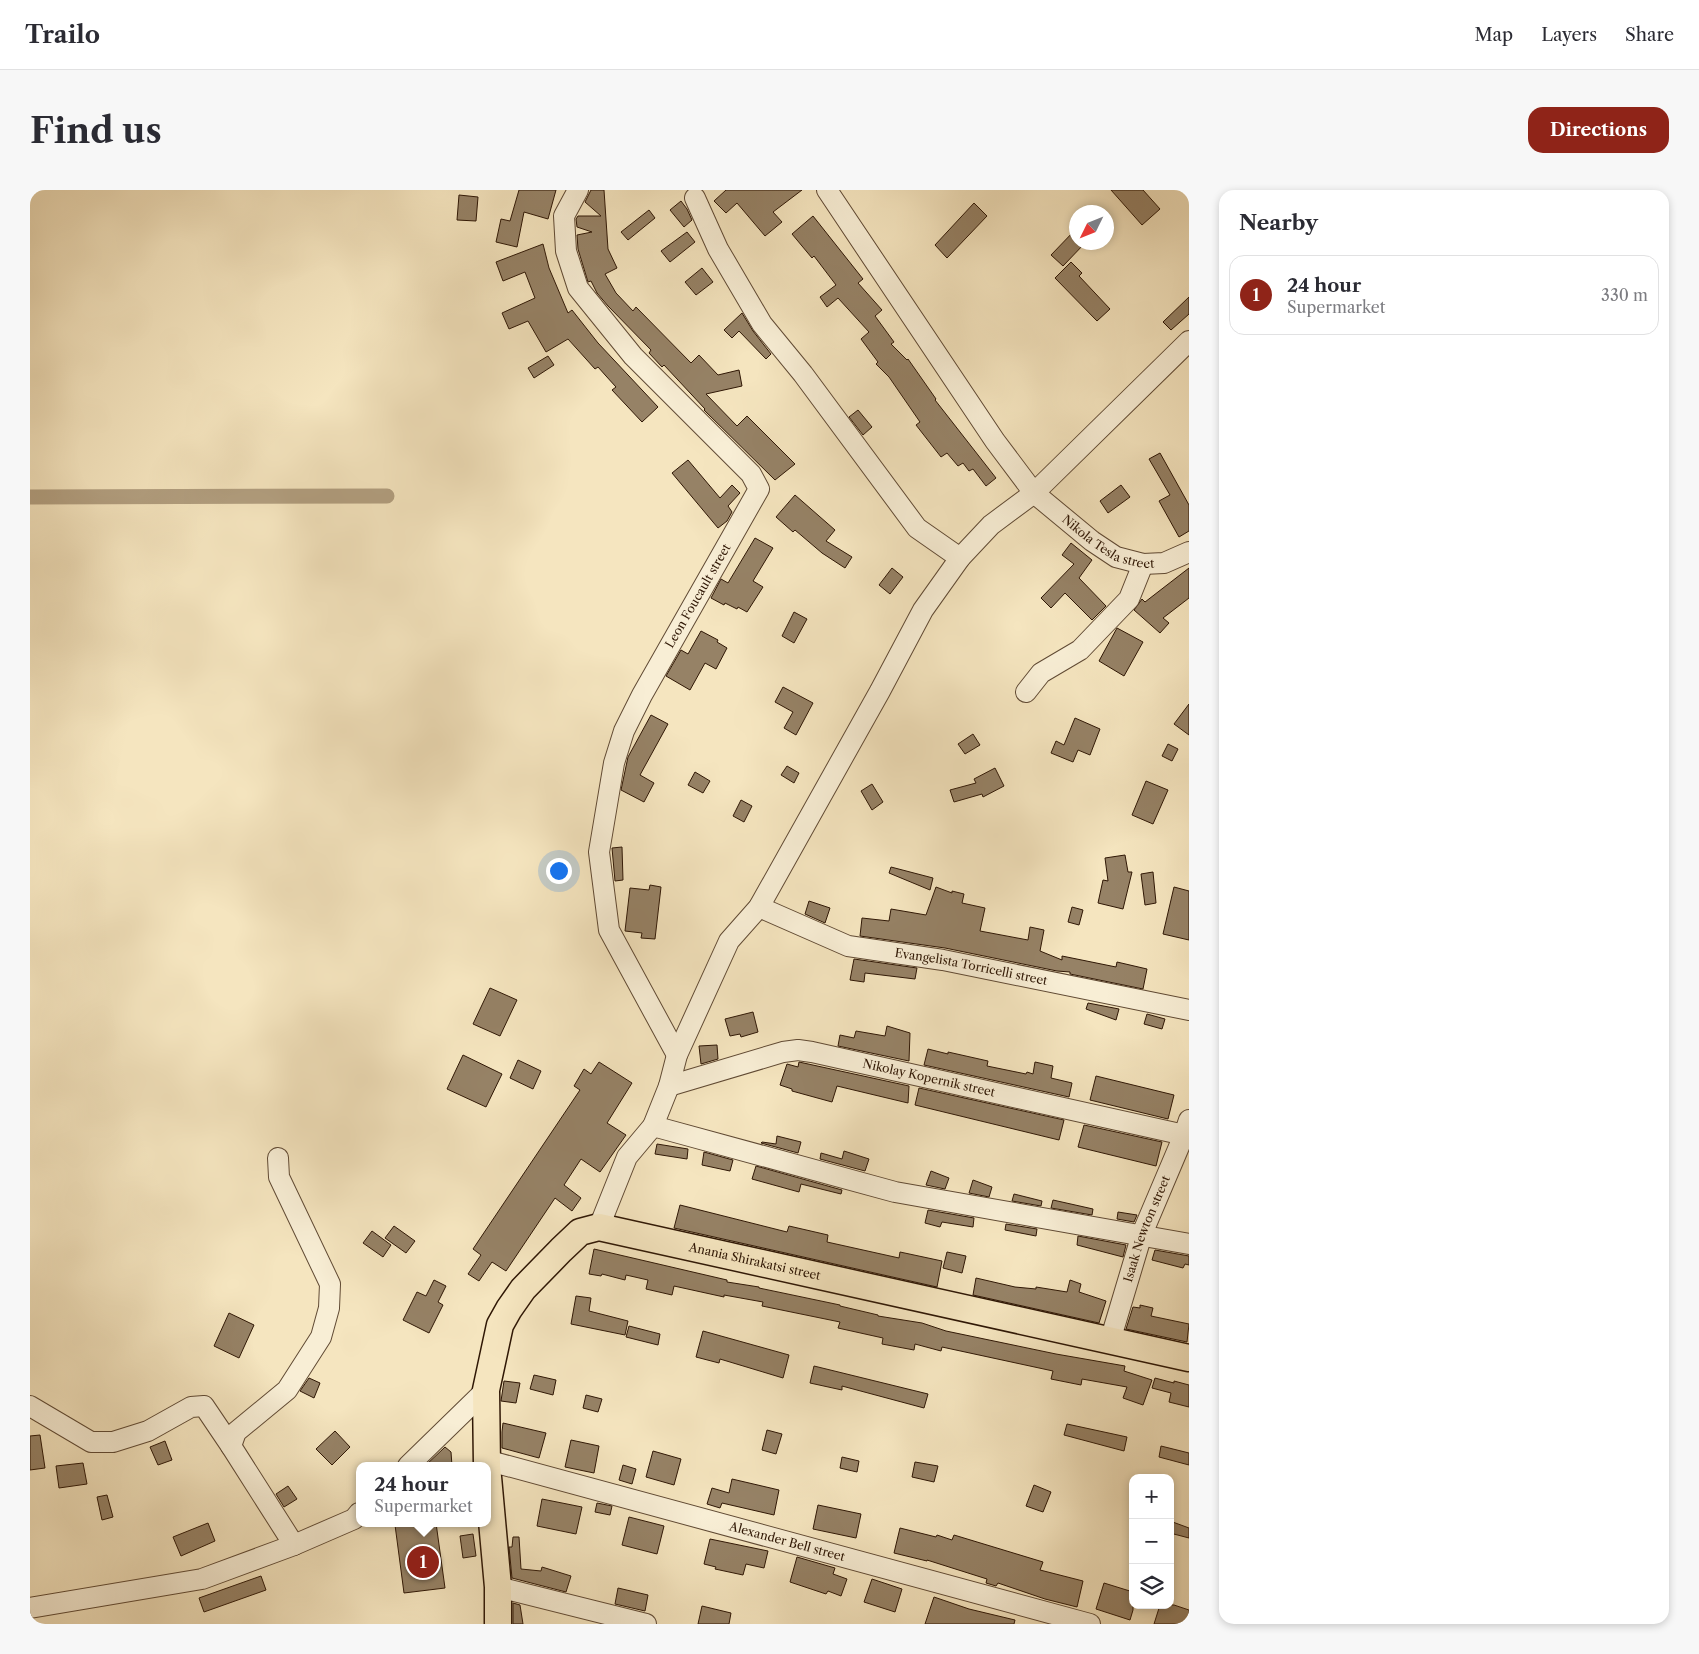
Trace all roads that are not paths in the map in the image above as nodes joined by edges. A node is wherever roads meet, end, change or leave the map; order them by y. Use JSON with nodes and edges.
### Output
{"nodes":[{"id":1,"x":578,"y":190,"type":"edge"},
{"id":2,"x":827,"y":190,"type":"edge"},
{"id":3,"x":695,"y":198,"type":"dead end"},
{"id":4,"x":1189,"y":341,"type":"edge"},
{"id":5,"x":1034,"y":493,"type":"junction"},
{"id":6,"x":1189,"y":552,"type":"edge"},
{"id":7,"x":960,"y":558,"type":"junction"},
{"id":8,"x":1143,"y":564,"type":"junction"},
{"id":9,"x":1026,"y":692,"type":"dead end"},
{"id":10,"x":759,"y":907,"type":"junction"},
{"id":11,"x":1189,"y":1010,"type":"edge"},
{"id":12,"x":677,"y":1055,"type":"junction"},
{"id":13,"x":669,"y":1086,"type":"junction"},
{"id":14,"x":653,"y":1126,"type":"junction"},
{"id":15,"x":1187,"y":1131,"type":"edge"},
{"id":16,"x":278,"y":1158,"type":"dead end"},
{"id":17,"x":599,"y":1227,"type":"junction"},
{"id":18,"x":1142,"y":1234,"type":"junction"},
{"id":19,"x":1189,"y":1244,"type":"edge"},
{"id":20,"x":1110,"y":1341,"type":"junction"},
{"id":21,"x":1189,"y":1358,"type":"edge"},
{"id":22,"x":486,"y":1390,"type":"junction"},
{"id":23,"x":30,"y":1406,"type":"edge"},
{"id":24,"x":232,"y":1446,"type":"junction"},
{"id":25,"x":412,"y":1462,"type":"edge"},
{"id":26,"x":486,"y":1462,"type":"edge"},
{"id":27,"x":491,"y":1465,"type":"edge"},
{"id":28,"x":491,"y":1515,"type":"edge"},
{"id":29,"x":356,"y":1517,"type":"edge"},
{"id":30,"x":294,"y":1545,"type":"junction"},
{"id":31,"x":498,"y":1587,"type":"junction"},
{"id":32,"x":30,"y":1608,"type":"edge"},
{"id":33,"x":498,"y":1624,"type":"edge"},
{"id":34,"x":646,"y":1624,"type":"edge"},
{"id":35,"x":1090,"y":1624,"type":"edge"}],
"edges":[{"from":1,"to":12,"type":"street","name":"Leon Foucault street"},
{"from":2,"to":5,"type":"street"},
{"from":3,"to":7,"type":"street"},
{"from":4,"to":5,"type":"street"},
{"from":5,"to":7,"type":"street"},
{"from":5,"to":8,"type":"street","name":"Nikola Tesla street"},
{"from":6,"to":8,"type":"street","name":"Nikola Tesla street"},
{"from":7,"to":10,"type":"street"},
{"from":8,"to":9,"type":"street"},
{"from":10,"to":11,"type":"street","name":"Evangelista Torricelli street"},
{"from":10,"to":12,"type":"street"},
{"from":12,"to":13,"type":"street"},
{"from":13,"to":14,"type":"street"},
{"from":13,"to":15,"type":"street","name":"Nikolay Kopernik street"},
{"from":14,"to":17,"type":"street"},
{"from":14,"to":18,"type":"street"},
{"from":15,"to":18,"type":"street","name":"Isaak Newton street"},
{"from":16,"to":24,"type":"street"},
{"from":17,"to":20,"type":"main road","name":"Anania Shirakatsi street"},
{"from":17,"to":22,"type":"main road"},
{"from":18,"to":19,"type":"street"},
{"from":18,"to":20,"type":"street","name":"Isaak Newton street"},
{"from":20,"to":21,"type":"main road","name":"Anania Shirakatsi street"},
{"from":22,"to":25,"type":"street"},
{"from":22,"to":26,"type":"main road"},
{"from":23,"to":24,"type":"street"},
{"from":24,"to":30,"type":"street"},
{"from":27,"to":35,"type":"street","name":"Alexander Bell street"},
{"from":28,"to":31,"type":"main road"},
{"from":29,"to":30,"type":"street"},
{"from":30,"to":32,"type":"street"},
{"from":31,"to":33,"type":"main road"},
{"from":31,"to":34,"type":"street"}]}
